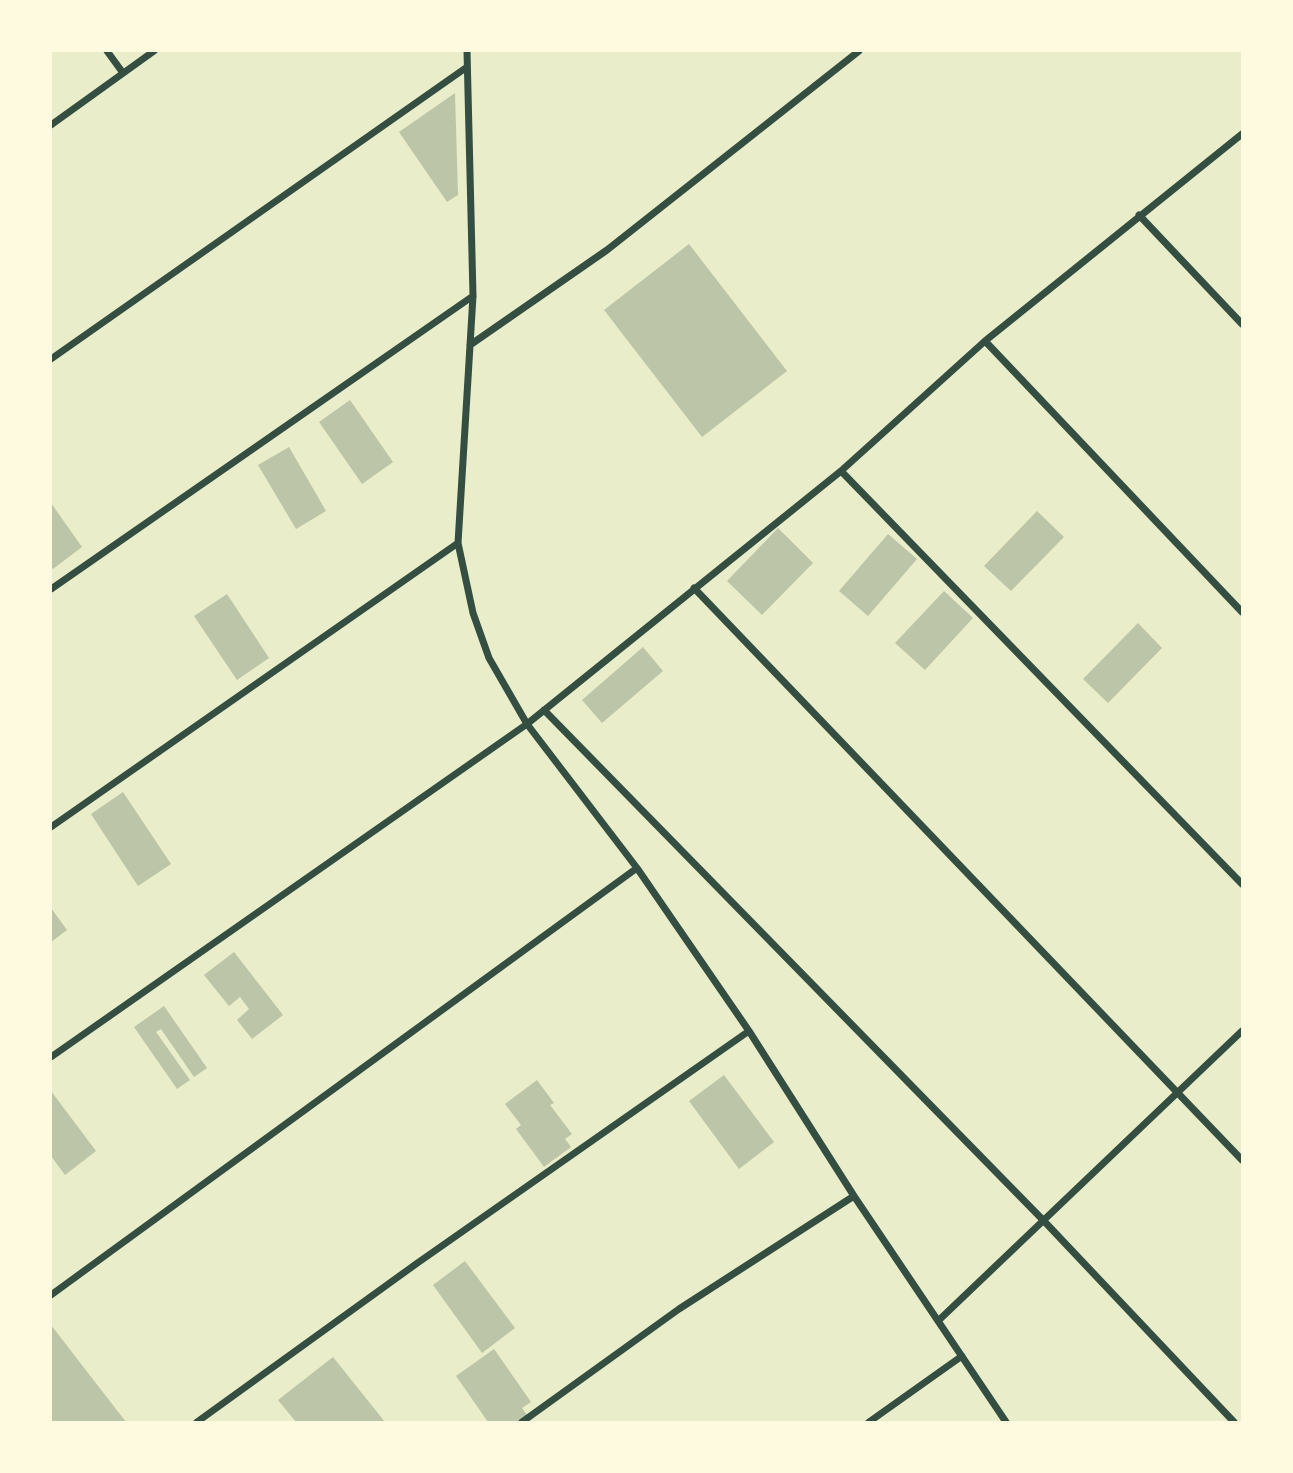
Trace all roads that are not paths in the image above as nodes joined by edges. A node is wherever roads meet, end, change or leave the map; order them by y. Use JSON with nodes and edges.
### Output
{"nodes":[{"id":1,"x":107,"y":51,"type":"edge"},
{"id":2,"x":154,"y":51,"type":"edge"},
{"id":3,"x":467,"y":51,"type":"edge"},
{"id":4,"x":859,"y":51,"type":"edge"},
{"id":5,"x":467,"y":67,"type":"junction"},
{"id":6,"x":123,"y":73,"type":"junction"},
{"id":7,"x":51,"y":125,"type":"edge"},
{"id":8,"x":1242,"y":134,"type":"edge"},
{"id":9,"x":1139,"y":215,"type":"junction"},
{"id":10,"x":472,"y":296,"type":"junction"},
{"id":11,"x":1242,"y":324,"type":"edge"},
{"id":12,"x":985,"y":341,"type":"junction"},
{"id":13,"x":470,"y":345,"type":"junction"},
{"id":14,"x":51,"y":359,"type":"edge"},
{"id":15,"x":841,"y":471,"type":"junction"},
{"id":16,"x":458,"y":543,"type":"junction"},
{"id":17,"x":694,"y":588,"type":"junction"},
{"id":18,"x":51,"y":589,"type":"edge"},
{"id":19,"x":1242,"y":612,"type":"edge"},
{"id":20,"x":544,"y":710,"type":"junction"},
{"id":21,"x":527,"y":724,"type":"junction"},
{"id":22,"x":51,"y":827,"type":"edge"},
{"id":23,"x":637,"y":868,"type":"junction"},
{"id":24,"x":1242,"y":884,"type":"edge"},
{"id":25,"x":749,"y":1031,"type":"junction"},
{"id":26,"x":1242,"y":1031,"type":"edge"},
{"id":27,"x":51,"y":1057,"type":"edge"},
{"id":28,"x":1176,"y":1093,"type":"junction"},
{"id":29,"x":1242,"y":1160,"type":"edge"},
{"id":30,"x":854,"y":1196,"type":"junction"},
{"id":31,"x":1043,"y":1220,"type":"junction"},
{"id":32,"x":51,"y":1295,"type":"edge"},
{"id":33,"x":938,"y":1321,"type":"junction"},
{"id":34,"x":962,"y":1356,"type":"junction"},
{"id":35,"x":197,"y":1422,"type":"edge"},
{"id":36,"x":522,"y":1422,"type":"edge"},
{"id":37,"x":869,"y":1422,"type":"edge"},
{"id":38,"x":1006,"y":1422,"type":"edge"},
{"id":39,"x":1234,"y":1422,"type":"edge"}],
"edges":[{"from":1,"to":6,"type":"street"},
{"from":2,"to":6,"type":"street"},
{"from":3,"to":5,"type":"street"},
{"from":4,"to":13,"type":"street"},
{"from":5,"to":10,"type":"street"},
{"from":5,"to":14,"type":"street"},
{"from":6,"to":7,"type":"street"},
{"from":8,"to":9,"type":"street"},
{"from":9,"to":11,"type":"street"},
{"from":9,"to":12,"type":"street"},
{"from":10,"to":13,"type":"street"},
{"from":10,"to":18,"type":"street"},
{"from":12,"to":15,"type":"street"},
{"from":12,"to":19,"type":"street"},
{"from":13,"to":16,"type":"street"},
{"from":15,"to":17,"type":"street"},
{"from":15,"to":24,"type":"street"},
{"from":16,"to":21,"type":"street"},
{"from":16,"to":22,"type":"street"},
{"from":17,"to":20,"type":"street"},
{"from":17,"to":28,"type":"street"},
{"from":20,"to":21,"type":"street"},
{"from":20,"to":31,"type":"street"},
{"from":21,"to":23,"type":"street"},
{"from":21,"to":27,"type":"street"},
{"from":23,"to":25,"type":"street"},
{"from":23,"to":32,"type":"street"},
{"from":25,"to":30,"type":"street"},
{"from":25,"to":35,"type":"street"},
{"from":26,"to":28,"type":"street"},
{"from":28,"to":29,"type":"street"},
{"from":28,"to":31,"type":"street"},
{"from":30,"to":33,"type":"street"},
{"from":30,"to":36,"type":"street"},
{"from":31,"to":33,"type":"street"},
{"from":31,"to":39,"type":"street"},
{"from":33,"to":34,"type":"street"},
{"from":34,"to":37,"type":"street"},
{"from":34,"to":38,"type":"street"}]}
